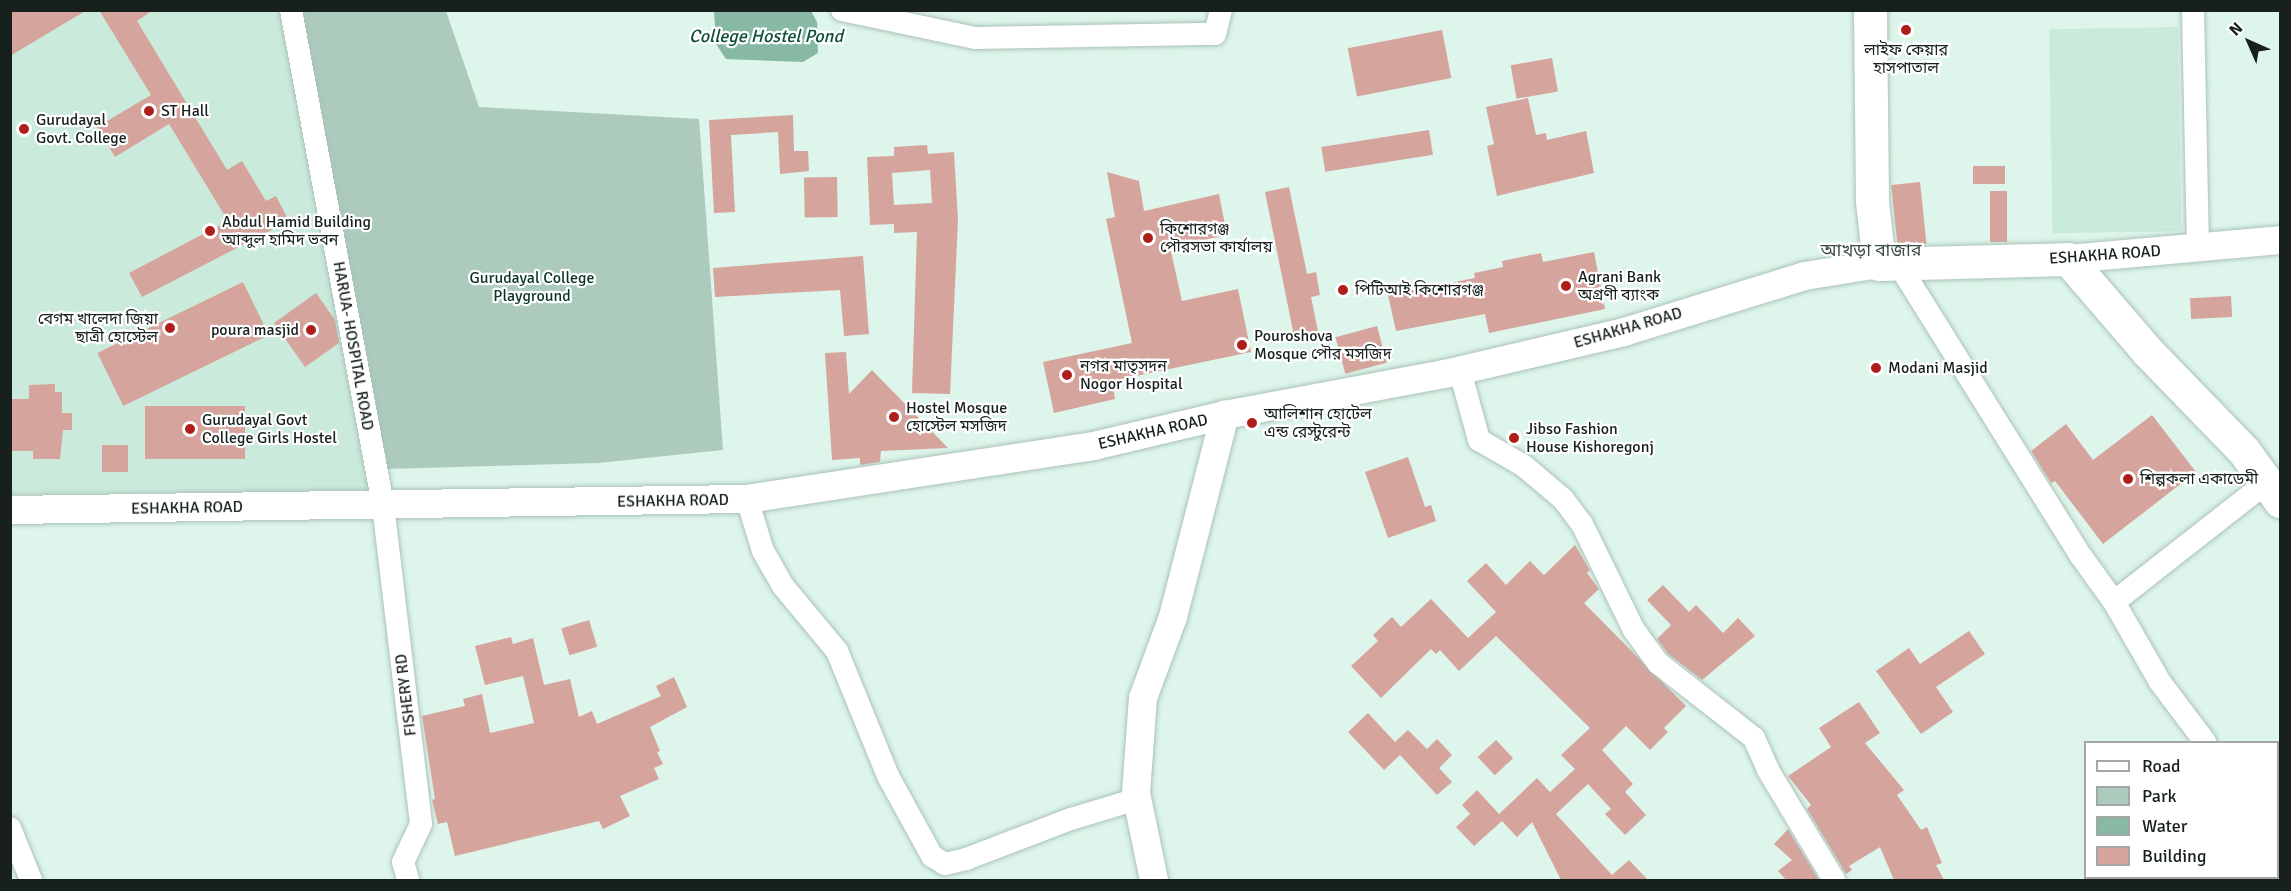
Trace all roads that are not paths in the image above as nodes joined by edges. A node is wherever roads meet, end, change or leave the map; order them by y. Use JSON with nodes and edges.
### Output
{"nodes":[{"id":1,"x":291,"y":10,"type":"edge"},
{"id":2,"x":842,"y":10,"type":"edge"},
{"id":3,"x":1221,"y":10,"type":"edge"},
{"id":4,"x":1870,"y":10,"type":"edge"},
{"id":5,"x":2193,"y":10,"type":"edge"},
{"id":6,"x":2280,"y":240,"type":"edge"},
{"id":7,"x":2198,"y":248,"type":"junction"},
{"id":8,"x":2068,"y":259,"type":"junction"},
{"id":9,"x":1889,"y":265,"type":"junction"},
{"id":10,"x":1460,"y":371,"type":"junction"},
{"id":11,"x":1225,"y":416,"type":"junction"},
{"id":12,"x":2274,"y":491,"type":"edge"},
{"id":13,"x":747,"y":499,"type":"junction"},
{"id":14,"x":383,"y":505,"type":"junction"},
{"id":15,"x":10,"y":510,"type":"edge"},
{"id":16,"x":2114,"y":602,"type":"junction"},
{"id":17,"x":2204,"y":741,"type":"edge"},
{"id":18,"x":1137,"y":799,"type":"junction"},
{"id":19,"x":10,"y":828,"type":"edge"},
{"id":20,"x":31,"y":880,"type":"edge"},
{"id":21,"x":408,"y":880,"type":"edge"},
{"id":22,"x":1154,"y":880,"type":"edge"},
{"id":23,"x":1834,"y":880,"type":"edge"}],
"edges":[{"from":1,"to":14,"type":"street","name":"HARUA- HOSPITAL ROAD"},
{"from":2,"to":3,"type":"street"},
{"from":4,"to":9,"type":"main road"},
{"from":5,"to":7,"type":"street"},
{"from":6,"to":7,"type":"street","name":"ESHAKHA ROAD"},
{"from":7,"to":8,"type":"street","name":"ESHAKHA ROAD"},
{"from":8,"to":9,"type":"main road","name":"ESHAKHA ROAD"},
{"from":8,"to":12,"type":"main road"},
{"from":9,"to":10,"type":"street","name":"ESHAKHA ROAD"},
{"from":9,"to":16,"type":"street"},
{"from":10,"to":11,"type":"street","name":"ESHAKHA ROAD"},
{"from":10,"to":23,"type":"street"},
{"from":11,"to":13,"type":"street","name":"ESHAKHA ROAD"},
{"from":11,"to":18,"type":"street"},
{"from":12,"to":16,"type":"street"},
{"from":13,"to":14,"type":"street","name":"ESHAKHA ROAD"},
{"from":13,"to":18,"type":"street"},
{"from":14,"to":15,"type":"street","name":"ESHAKHA ROAD"},
{"from":14,"to":21,"type":"street","name":"FISHERY RD"},
{"from":16,"to":17,"type":"street"},
{"from":18,"to":22,"type":"street"},
{"from":19,"to":20,"type":"street"}]}
